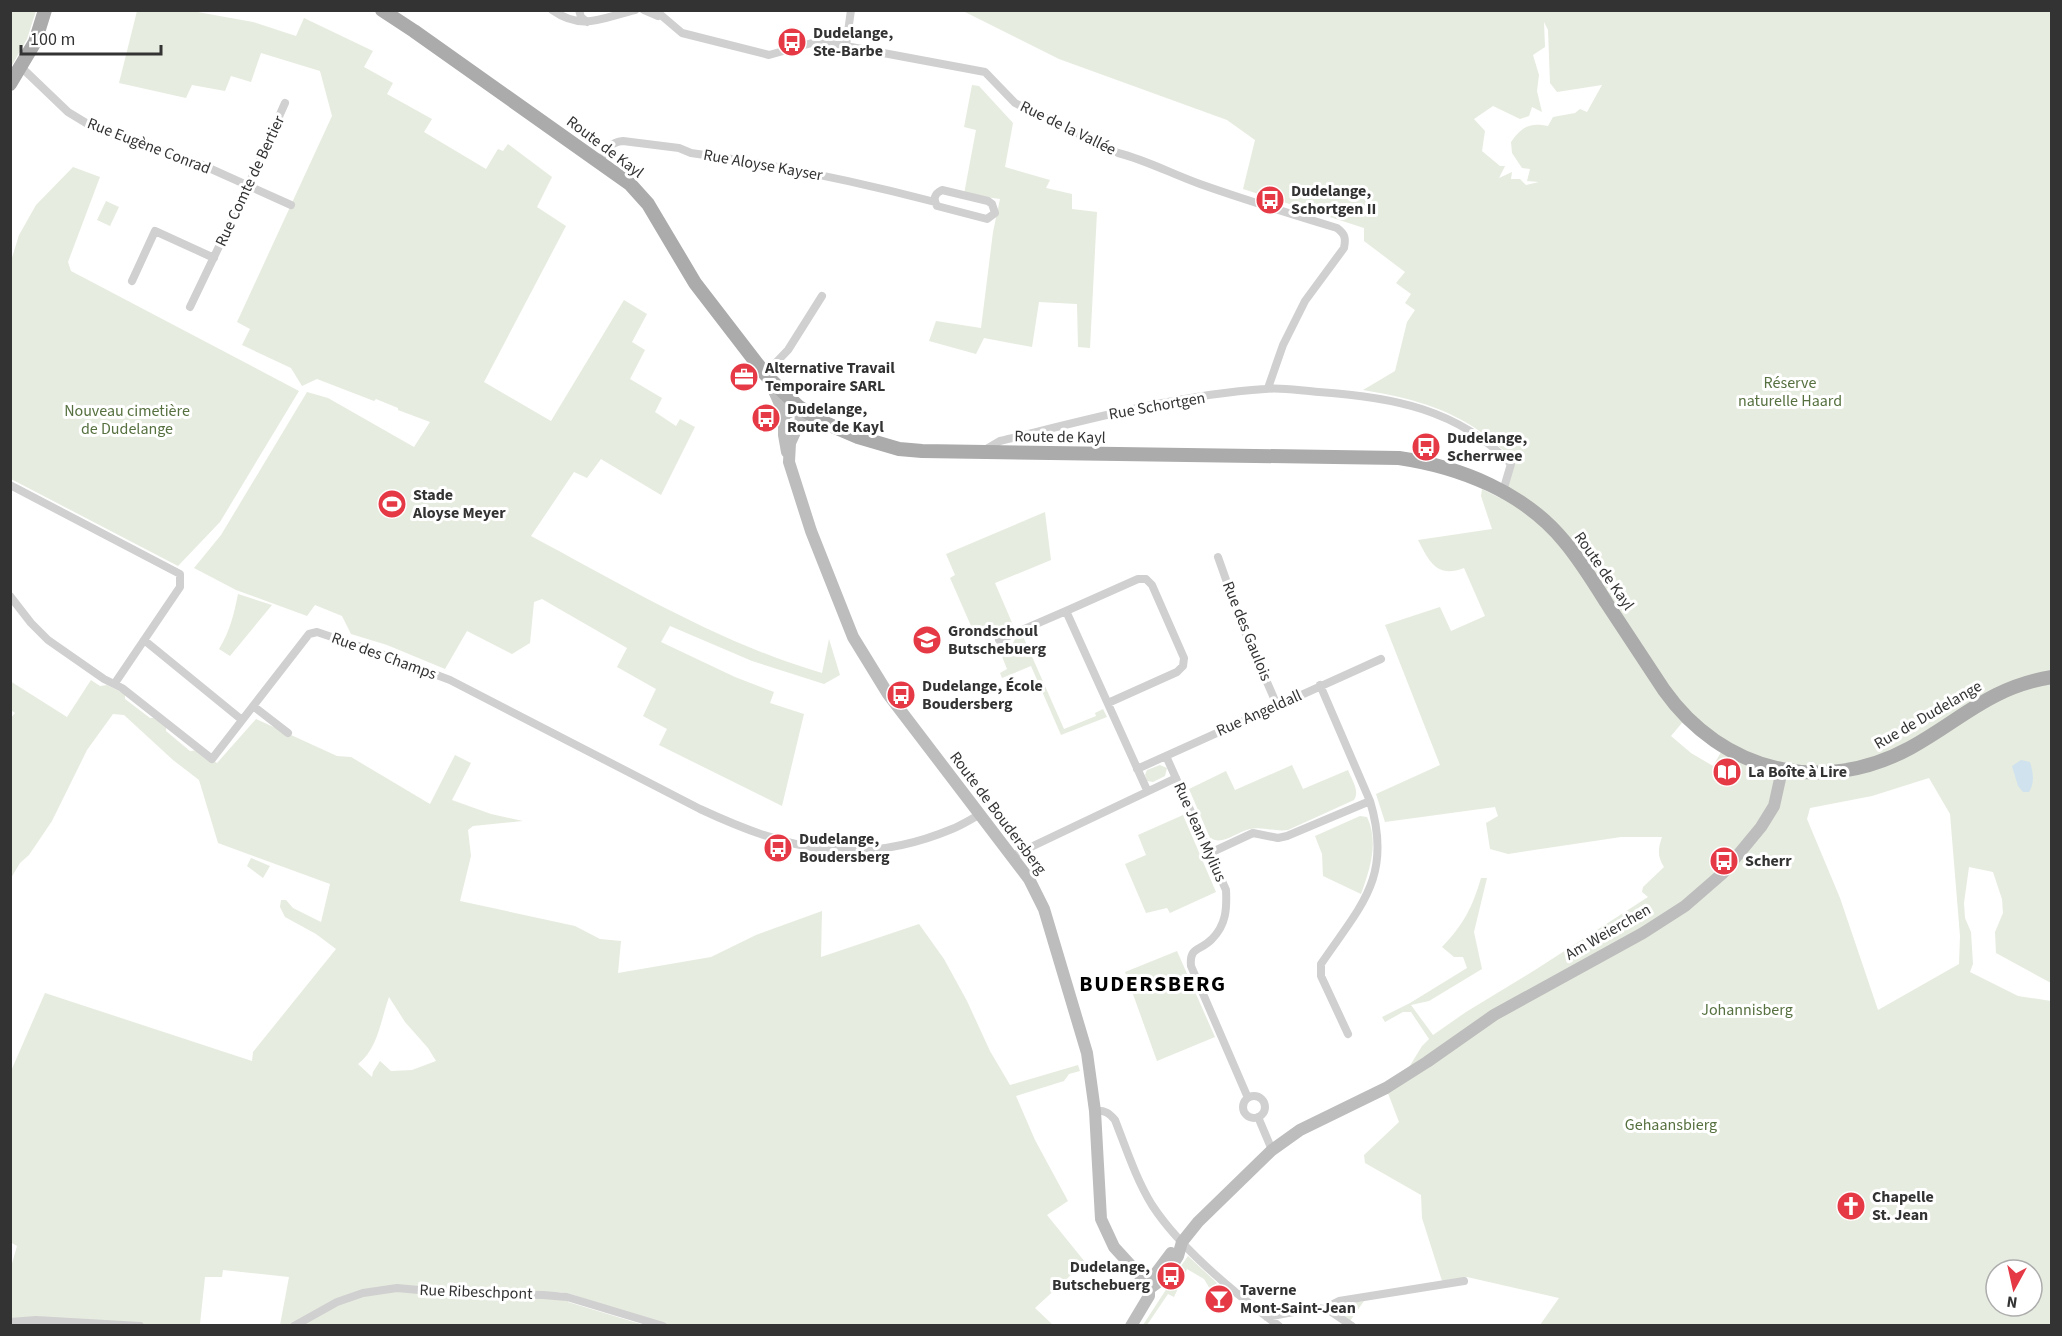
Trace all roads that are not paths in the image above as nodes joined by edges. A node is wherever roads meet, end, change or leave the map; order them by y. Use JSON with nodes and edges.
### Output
{"nodes":[{"id":1,"x":45,"y":10,"type":"edge"},
{"id":2,"x":382,"y":10,"type":"edge"},
{"id":3,"x":552,"y":10,"type":"edge"},
{"id":4,"x":579,"y":10,"type":"edge"},
{"id":5,"x":634,"y":10,"type":"edge"},
{"id":6,"x":644,"y":10,"type":"edge"},
{"id":7,"x":851,"y":10,"type":"edge"},
{"id":8,"x":658,"y":14,"type":"edge"},
{"id":9,"x":587,"y":22,"type":"junction"},
{"id":10,"x":846,"y":46,"type":"junction"},
{"id":11,"x":21,"y":67,"type":"junction"},
{"id":12,"x":10,"y":84,"type":"edge"},
{"id":13,"x":285,"y":103,"type":"dead end"},
{"id":14,"x":600,"y":161,"type":"junction"},
{"id":15,"x":248,"y":186,"type":"junction"},
{"id":16,"x":934,"y":202,"type":"junction"},
{"id":17,"x":291,"y":205,"type":"dead end"},
{"id":18,"x":214,"y":258,"type":"junction"},
{"id":19,"x":132,"y":281,"type":"dead end"},
{"id":20,"x":822,"y":296,"type":"dead end"},
{"id":21,"x":190,"y":307,"type":"dead end"},
{"id":22,"x":765,"y":374,"type":"junction"},
{"id":23,"x":1268,"y":388,"type":"junction"},
{"id":24,"x":799,"y":407,"type":"junction"},
{"id":25,"x":784,"y":415,"type":"junction"},
{"id":26,"x":980,"y":453,"type":"junction"},
{"id":27,"x":789,"y":462,"type":"junction"},
{"id":28,"x":10,"y":485,"type":"edge"},
{"id":29,"x":1503,"y":491,"type":"junction"},
{"id":30,"x":1218,"y":557,"type":"dead end"},
{"id":31,"x":10,"y":596,"type":"edge"},
{"id":32,"x":1066,"y":611,"type":"junction"},
{"id":33,"x":144,"y":640,"type":"junction"},
{"id":34,"x":999,"y":640,"type":"dead end"},
{"id":35,"x":1381,"y":659,"type":"dead end"},
{"id":36,"x":2052,"y":677,"type":"edge"},
{"id":37,"x":115,"y":683,"type":"junction"},
{"id":38,"x":1320,"y":685,"type":"junction"},
{"id":39,"x":1107,"y":703,"type":"junction"},
{"id":40,"x":1277,"y":705,"type":"junction"},
{"id":41,"x":253,"y":706,"type":"junction"},
{"id":42,"x":242,"y":720,"type":"junction"},
{"id":43,"x":288,"y":732,"type":"dead end"},
{"id":44,"x":1166,"y":756,"type":"junction"},
{"id":45,"x":1137,"y":768,"type":"junction"},
{"id":46,"x":1782,"y":770,"type":"junction"},
{"id":47,"x":1176,"y":778,"type":"junction"},
{"id":48,"x":1147,"y":790,"type":"junction"},
{"id":49,"x":1370,"y":801,"type":"junction"},
{"id":50,"x":981,"y":814,"type":"junction"},
{"id":51,"x":1210,"y":853,"type":"junction"},
{"id":52,"x":1012,"y":856,"type":"junction"},
{"id":53,"x":1348,"y":1034,"type":"dead end"},
{"id":54,"x":1248,"y":1098,"type":"junction"},
{"id":55,"x":1095,"y":1111,"type":"junction"},
{"id":56,"x":1258,"y":1117,"type":"junction"},
{"id":57,"x":1272,"y":1150,"type":"junction"},
{"id":58,"x":1182,"y":1242,"type":"junction"},
{"id":59,"x":1464,"y":1281,"type":"dead end"},
{"id":60,"x":1147,"y":1286,"type":"junction"},
{"id":61,"x":1327,"y":1310,"type":"junction"},
{"id":62,"x":1267,"y":1317,"type":"junction"},
{"id":63,"x":10,"y":1322,"type":"edge"},
{"id":64,"x":140,"y":1326,"type":"edge"},
{"id":65,"x":294,"y":1326,"type":"edge"},
{"id":66,"x":663,"y":1326,"type":"edge"},
{"id":67,"x":1131,"y":1326,"type":"edge"},
{"id":68,"x":1279,"y":1326,"type":"edge"},
{"id":69,"x":1352,"y":1326,"type":"edge"}],
"edges":[{"from":1,"to":11,"type":"main road"},
{"from":2,"to":14,"type":"main road","name":"Route de Kayl"},
{"from":3,"to":9,"type":"street"},
{"from":4,"to":9,"type":"street"},
{"from":5,"to":9,"type":"street"},
{"from":6,"to":8,"type":"street","name":"Rue de la Vallée"},
{"from":7,"to":10,"type":"street"},
{"from":8,"to":10,"type":"street","name":"Rue de la Vallée"},
{"from":10,"to":23,"type":"street","name":"Rue de la Vallée"},
{"from":11,"to":12,"type":"main road"},
{"from":11,"to":15,"type":"street","name":"Rue Eugène Conrad"},
{"from":13,"to":15,"type":"street","name":"Rue Comte de Bertier"},
{"from":14,"to":16,"type":"street","name":"Rue Aloyse Kayser"},
{"from":14,"to":22,"type":"main road","name":"Route de Kayl"},
{"from":15,"to":17,"type":"street","name":"Rue Eugène Conrad"},
{"from":15,"to":18,"type":"street","name":"Rue Comte de Bertier"},
{"from":16,"to":16,"type":"street","name":"Rue Aloyse Kayser"},
{"from":18,"to":19,"type":"street","name":"Rue Comte de Bertier"},
{"from":18,"to":21,"type":"street","name":"Rue Comte de Bertier"},
{"from":20,"to":22,"type":"street"},
{"from":22,"to":24,"type":"main road","name":"Route de Kayl"},
{"from":22,"to":25,"type":"main road"},
{"from":23,"to":26,"type":"street","name":"Rue Schortgen"},
{"from":23,"to":29,"type":"street","name":"Rue Schortgen"},
{"from":24,"to":25,"type":"main road"},
{"from":24,"to":26,"type":"main road","name":"Route de Kayl"},
{"from":24,"to":27,"type":"main road","name":"Route de Boudersberg"},
{"from":25,"to":27,"type":"main road"},
{"from":26,"to":29,"type":"main road","name":"Route de Kayl"},
{"from":27,"to":50,"type":"main road","name":"Route de Boudersberg"},
{"from":28,"to":33,"type":"street"},
{"from":29,"to":46,"type":"main road","name":"Route de Kayl"},
{"from":30,"to":40,"type":"street","name":"Rue des Gaulois"},
{"from":31,"to":37,"type":"street"},
{"from":32,"to":34,"type":"street"},
{"from":32,"to":39,"type":"street"},
{"from":32,"to":39,"type":"street"},
{"from":33,"to":37,"type":"street"},
{"from":33,"to":42,"type":"street"},
{"from":35,"to":38,"type":"street","name":"Rue Angeldall"},
{"from":36,"to":46,"type":"main road","name":"Rue de Dudelange"},
{"from":37,"to":42,"type":"street","name":"Rue des Champs"},
{"from":38,"to":40,"type":"street","name":"Rue Angeldall"},
{"from":38,"to":49,"type":"street"},
{"from":39,"to":45,"type":"street"},
{"from":40,"to":44,"type":"street","name":"Rue Angeldall"},
{"from":41,"to":42,"type":"street","name":"Rue des Champs"},
{"from":41,"to":43,"type":"street"},
{"from":41,"to":50,"type":"street","name":"Rue des Champs"},
{"from":44,"to":45,"type":"street","name":"Rue Angeldall"},
{"from":44,"to":47,"type":"street","name":"Rue Jean Mylius"},
{"from":45,"to":48,"type":"street"},
{"from":46,"to":57,"type":"main road","name":"Am Weierchen"},
{"from":47,"to":48,"type":"street"},
{"from":47,"to":51,"type":"street","name":"Rue Jean Mylius"},
{"from":48,"to":52,"type":"street"},
{"from":49,"to":51,"type":"street"},
{"from":49,"to":53,"type":"street"},
{"from":50,"to":52,"type":"main road","name":"Route de Boudersberg"},
{"from":51,"to":54,"type":"street","name":"Rue Jean Mylius"},
{"from":52,"to":55,"type":"main road","name":"Route de Boudersberg"},
{"from":54,"to":56,"type":"street","name":"Rue Jean Mylius"},
{"from":54,"to":56,"type":"street","name":"Rue Jean Mylius"},
{"from":55,"to":58,"type":"street"},
{"from":55,"to":60,"type":"main road","name":"Route de Boudersberg"},
{"from":56,"to":57,"type":"street","name":"Rue Jean Mylius"},
{"from":57,"to":58,"type":"main road"},
{"from":58,"to":60,"type":"main road"},
{"from":58,"to":62,"type":"street"},
{"from":59,"to":61,"type":"street"},
{"from":60,"to":67,"type":"main road"},
{"from":61,"to":62,"type":"street"},
{"from":61,"to":69,"type":"street"},
{"from":62,"to":68,"type":"street"},
{"from":63,"to":64,"type":"street"},
{"from":65,"to":66,"type":"street","name":"Rue Ribeschpont"}]}
